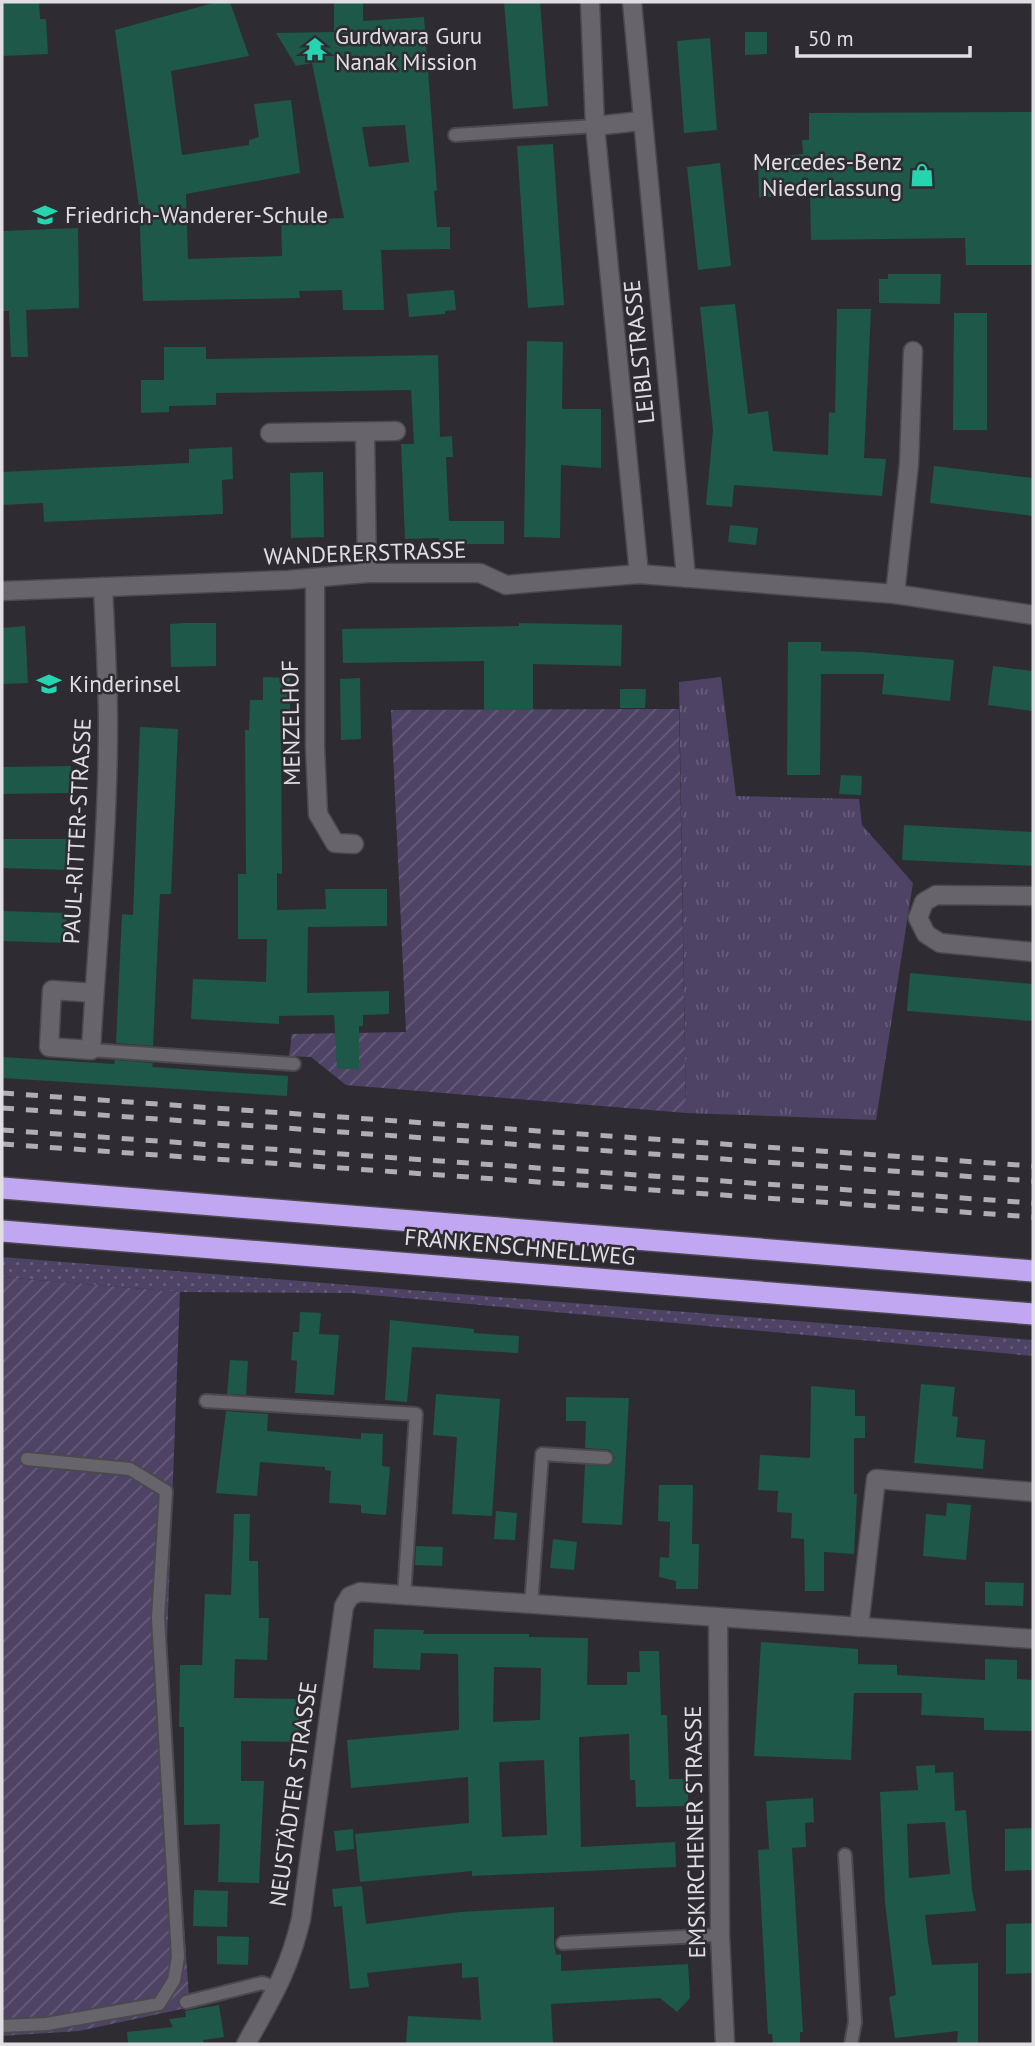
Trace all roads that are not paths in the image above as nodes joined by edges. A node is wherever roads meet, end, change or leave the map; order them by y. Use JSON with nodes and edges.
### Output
{"nodes":[{"id":1,"x":590,"y":2,"type":"edge"},
{"id":2,"x":632,"y":2,"type":"edge"},
{"id":3,"x":641,"y":121,"type":"junction"},
{"id":4,"x":595,"y":126,"type":"junction"},
{"id":5,"x":455,"y":135,"type":"dead end"},
{"id":6,"x":913,"y":351,"type":"dead end"},
{"id":7,"x":396,"y":431,"type":"dead end"},
{"id":8,"x":365,"y":432,"type":"junction"},
{"id":9,"x":270,"y":433,"type":"dead end"},
{"id":10,"x":368,"y":573,"type":"junction"},
{"id":11,"x":639,"y":575,"type":"junction"},
{"id":12,"x":315,"y":578,"type":"junction"},
{"id":13,"x":686,"y":578,"type":"junction"},
{"id":14,"x":103,"y":587,"type":"junction"},
{"id":15,"x":2,"y":591,"type":"edge"},
{"id":16,"x":895,"y":594,"type":"junction"},
{"id":17,"x":1033,"y":615,"type":"edge"},
{"id":18,"x":354,"y":844,"type":"dead end"},
{"id":19,"x":1033,"y":896,"type":"edge"},
{"id":20,"x":1033,"y":952,"type":"edge"},
{"id":21,"x":94,"y":993,"type":"junction"},
{"id":22,"x":91,"y":1050,"type":"junction"},
{"id":23,"x":294,"y":1064,"type":"dead end"},
{"id":24,"x":2,"y":1188,"type":"edge"},
{"id":25,"x":2,"y":1231,"type":"edge"},
{"id":26,"x":1033,"y":1271,"type":"edge"},
{"id":27,"x":1033,"y":1314,"type":"edge"},
{"id":28,"x":206,"y":1401,"type":"dead end"},
{"id":29,"x":606,"y":1458,"type":"dead end"},
{"id":30,"x":27,"y":1459,"type":"dead end"},
{"id":31,"x":1033,"y":1492,"type":"edge"},
{"id":32,"x":404,"y":1597,"type":"junction"},
{"id":33,"x":531,"y":1606,"type":"junction"},
{"id":34,"x":718,"y":1618,"type":"junction"},
{"id":35,"x":859,"y":1627,"type":"junction"},
{"id":36,"x":1033,"y":1639,"type":"edge"},
{"id":37,"x":845,"y":1855,"type":"dead end"},
{"id":38,"x":720,"y":1935,"type":"junction"},
{"id":39,"x":563,"y":1943,"type":"dead end"},
{"id":40,"x":279,"y":1988,"type":"junction"},
{"id":41,"x":186,"y":2002,"type":"dead end"},
{"id":42,"x":2,"y":2026,"type":"edge"},
{"id":43,"x":246,"y":2044,"type":"edge"},
{"id":44,"x":725,"y":2044,"type":"edge"},
{"id":45,"x":851,"y":2044,"type":"edge"}],
"edges":[{"from":1,"to":4,"type":"street","name":"LEIBLSTRASSE"},
{"from":2,"to":3,"type":"street","name":"LEIBLSTRASSE"},
{"from":3,"to":4,"type":"street"},
{"from":3,"to":13,"type":"street","name":"LEIBLSTRASSE"},
{"from":4,"to":5,"type":"lane"},
{"from":4,"to":11,"type":"street","name":"LEIBLSTRASSE"},
{"from":6,"to":16,"type":"street"},
{"from":7,"to":8,"type":"street"},
{"from":8,"to":9,"type":"street"},
{"from":8,"to":10,"type":"street"},
{"from":10,"to":11,"type":"street","name":"WANDERERSTRASSE"},
{"from":10,"to":12,"type":"street","name":"WANDERERSTRASSE"},
{"from":11,"to":13,"type":"street","name":"WANDERERSTRASSE"},
{"from":12,"to":14,"type":"street","name":"WANDERERSTRASSE"},
{"from":12,"to":18,"type":"street","name":"MENZELHOF"},
{"from":13,"to":16,"type":"street","name":"WANDERERSTRASSE"},
{"from":14,"to":15,"type":"street","name":"WANDERERSTRASSE"},
{"from":14,"to":21,"type":"street","name":"PAUL-RITTER-STRASSE"},
{"from":16,"to":17,"type":"street","name":"WANDERERSTRASSE"},
{"from":19,"to":20,"type":"street"},
{"from":21,"to":22,"type":"street","name":"PAUL-RITTER-STRASSE"},
{"from":21,"to":22,"type":"street"},
{"from":22,"to":23,"type":"lane"},
{"from":24,"to":26,"type":"highway","name":"FRANKENSCHNELLWEG"},
{"from":25,"to":27,"type":"highway","name":"FRANKENSCHNELLWEG"},
{"from":28,"to":32,"type":"lane"},
{"from":29,"to":33,"type":"lane"},
{"from":30,"to":42,"type":"lane"},
{"from":31,"to":35,"type":"street"},
{"from":32,"to":33,"type":"street","name":"NEUSTÄDTER STRASSE"},
{"from":32,"to":40,"type":"street","name":"NEUSTÄDTER STRASSE"},
{"from":33,"to":34,"type":"street","name":"NEUSTÄDTER STRASSE"},
{"from":34,"to":35,"type":"street","name":"NEUSTÄDTER STRASSE"},
{"from":34,"to":38,"type":"street","name":"EMSKIRCHENER STRASSE"},
{"from":35,"to":36,"type":"street","name":"NEUSTÄDTER STRASSE"},
{"from":37,"to":45,"type":"lane"},
{"from":38,"to":39,"type":"lane"},
{"from":38,"to":44,"type":"street","name":"EMSKIRCHENER STRASSE"},
{"from":40,"to":41,"type":"lane"},
{"from":40,"to":43,"type":"street","name":"NEUSTÄDTER STRASSE"}]}
